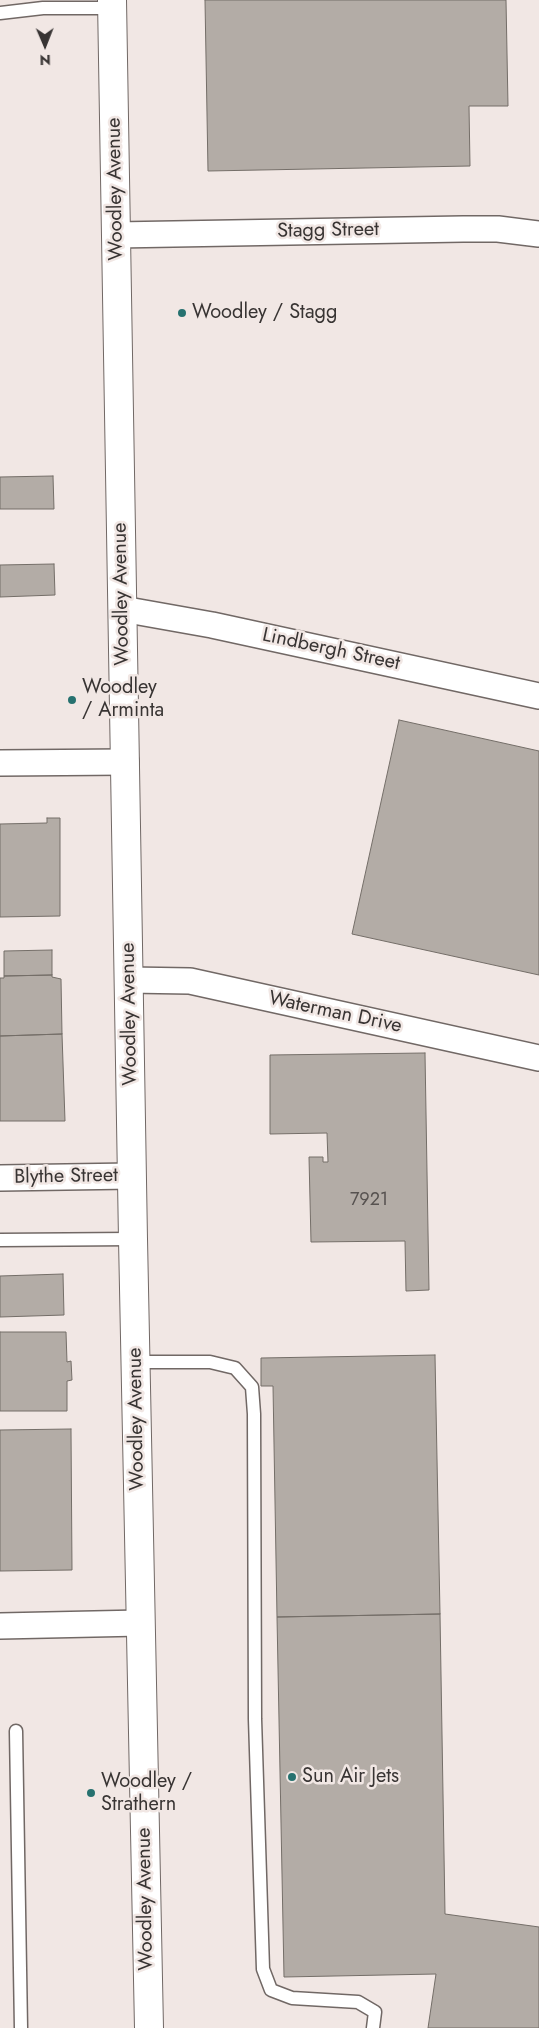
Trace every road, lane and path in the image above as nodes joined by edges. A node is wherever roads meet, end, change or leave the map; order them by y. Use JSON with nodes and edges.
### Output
{"nodes":[{"id":1,"x":112,"y":4,"type":"edge"},
{"id":2,"x":0,"y":13,"type":"edge"},
{"id":3,"x":539,"y":234,"type":"edge"},
{"id":4,"x":116,"y":235,"type":"junction"},
{"id":5,"x":122,"y":610,"type":"junction"},
{"id":6,"x":539,"y":696,"type":"edge"},
{"id":7,"x":0,"y":762,"type":"edge"},
{"id":8,"x":126,"y":762,"type":"junction"},
{"id":9,"x":129,"y":980,"type":"junction"},
{"id":10,"x":539,"y":1058,"type":"edge"},
{"id":11,"x":132,"y":1176,"type":"junction"},
{"id":12,"x":0,"y":1178,"type":"edge"},
{"id":13,"x":133,"y":1239,"type":"junction"},
{"id":14,"x":0,"y":1240,"type":"edge"},
{"id":15,"x":136,"y":1362,"type":"junction"},
{"id":16,"x":141,"y":1624,"type":"junction"},
{"id":17,"x":0,"y":1626,"type":"edge"},
{"id":18,"x":16,"y":1731,"type":"dead end"},
{"id":19,"x":21,"y":2028,"type":"edge"},
{"id":20,"x":149,"y":2028,"type":"edge"},
{"id":21,"x":373,"y":2028,"type":"edge"}],
"edges":[{"from":1,"to":2,"type":"lane"},
{"from":1,"to":4,"type":"main road","name":"Woodley Avenue"},
{"from":3,"to":4,"type":"street","name":"Stagg Street"},
{"from":4,"to":5,"type":"main road","name":"Woodley Avenue"},
{"from":5,"to":6,"type":"street","name":"Lindbergh Street"},
{"from":5,"to":8,"type":"main road","name":"Woodley Avenue"},
{"from":7,"to":8,"type":"street"},
{"from":8,"to":9,"type":"main road","name":"Woodley Avenue"},
{"from":9,"to":10,"type":"street","name":"Waterman Drive"},
{"from":9,"to":11,"type":"main road","name":"Woodley Avenue"},
{"from":11,"to":12,"type":"street","name":"Blythe Street"},
{"from":11,"to":13,"type":"main road","name":"Woodley Avenue"},
{"from":13,"to":14,"type":"lane"},
{"from":13,"to":15,"type":"main road","name":"Woodley Avenue"},
{"from":15,"to":16,"type":"main road","name":"Woodley Avenue"},
{"from":15,"to":21,"type":"lane"},
{"from":16,"to":17,"type":"street"},
{"from":16,"to":20,"type":"main road","name":"Woodley Avenue"},
{"from":18,"to":19,"type":"lane"}]}
